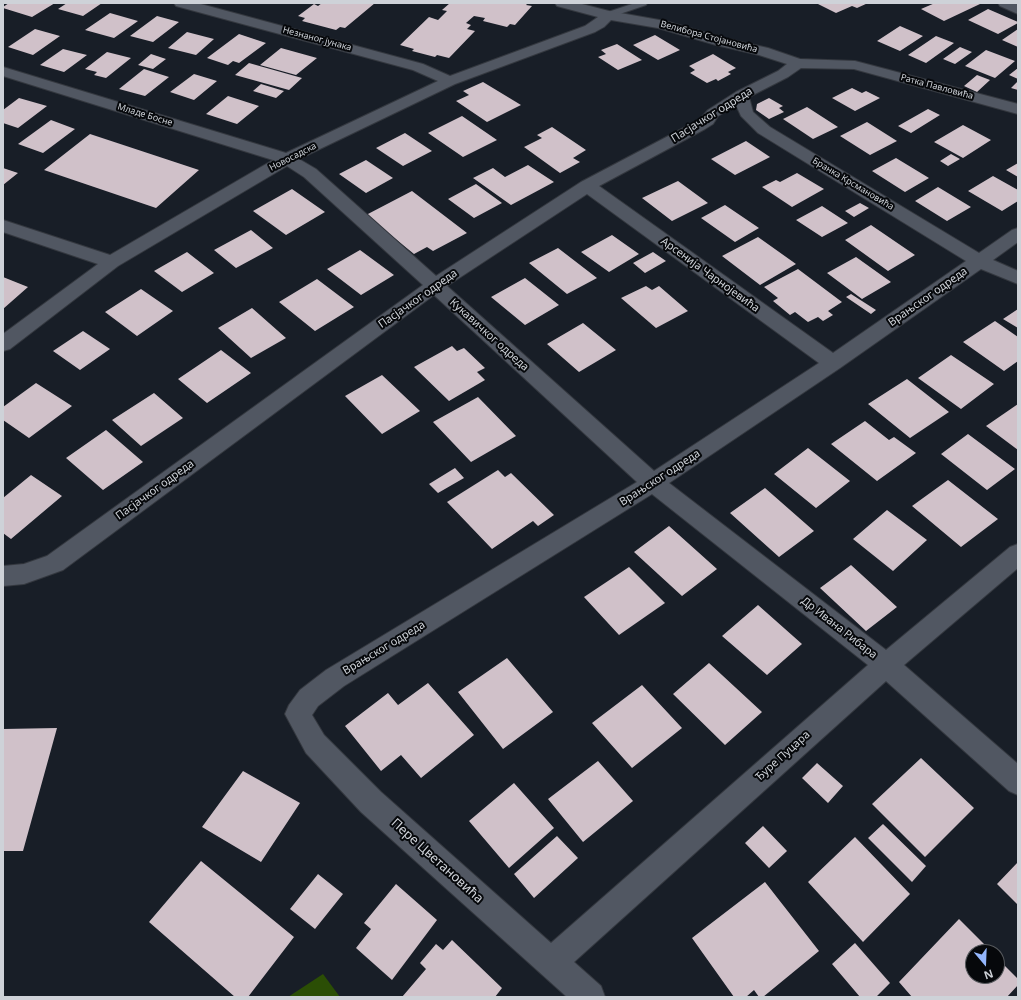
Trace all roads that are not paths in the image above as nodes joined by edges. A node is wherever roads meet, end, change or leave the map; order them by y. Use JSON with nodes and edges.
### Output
{"nodes":[{"id":1,"x":181,"y":3,"type":"edge"},
{"id":2,"x":562,"y":3,"type":"edge"},
{"id":3,"x":643,"y":3,"type":"edge"},
{"id":4,"x":1005,"y":3,"type":"edge"},
{"id":5,"x":1018,"y":10,"type":"edge"},
{"id":6,"x":608,"y":15,"type":"junction"},
{"id":7,"x":798,"y":63,"type":"junction"},
{"id":8,"x":855,"y":64,"type":"joint"},
{"id":9,"x":3,"y":71,"type":"edge"},
{"id":10,"x":450,"y":81,"type":"junction"},
{"id":11,"x":741,"y":95,"type":"junction"},
{"id":12,"x":1018,"y":109,"type":"edge"},
{"id":13,"x":286,"y":159,"type":"junction"},
{"id":14,"x":587,"y":186,"type":"junction"},
{"id":15,"x":3,"y":226,"type":"edge"},
{"id":16,"x":1018,"y":234,"type":"edge"},
{"id":17,"x":979,"y":261,"type":"junction"},
{"id":18,"x":112,"y":262,"type":"junction"},
{"id":19,"x":1018,"y":278,"type":"edge"},
{"id":20,"x":434,"y":286,"type":"junction"},
{"id":21,"x":3,"y":344,"type":"edge"},
{"id":22,"x":833,"y":363,"type":"junction"},
{"id":23,"x":653,"y":483,"type":"junction"},
{"id":24,"x":1018,"y":554,"type":"edge"},
{"id":25,"x":3,"y":576,"type":"edge"},
{"id":26,"x":886,"y":665,"type":"junction"},
{"id":27,"x":298,"y":714,"type":"joint"},
{"id":28,"x":1018,"y":782,"type":"edge"},
{"id":29,"x":552,"y":962,"type":"junction"},
{"id":30,"x":590,"y":997,"type":"edge"}],
"edges":[{"from":1,"to":10,"type":"street","name":"Незнаног јунака"},
{"from":2,"to":6,"type":"street","name":"Велибора Стојановића"},
{"from":3,"to":6,"type":"lane"},
{"from":4,"to":5,"type":"street"},
{"from":6,"to":7,"type":"street","name":"Велибора Стојановића"},
{"from":6,"to":10,"type":"street","name":"Новосадска"},
{"from":7,"to":8,"type":"street","name":"Велибора Стојановића"},
{"from":7,"to":11,"type":"street","name":"Пасјачког одреда"},
{"from":8,"to":12,"type":"street","name":"Ратка Павловића"},
{"from":9,"to":13,"type":"street","name":"Младе Босне"},
{"from":10,"to":13,"type":"street","name":"Новосадска"},
{"from":11,"to":14,"type":"street","name":"Пасјачког одреда"},
{"from":11,"to":17,"type":"street","name":"Бранка Крсмановића"},
{"from":13,"to":18,"type":"street","name":"Новосадска"},
{"from":13,"to":20,"type":"street","name":"Кукавичког одреда"},
{"from":14,"to":20,"type":"street","name":"Пасјачког одреда"},
{"from":14,"to":22,"type":"street","name":"Арсенија Чарнојевића"},
{"from":15,"to":18,"type":"street"},
{"from":16,"to":17,"type":"street","name":"Врањског одреда"},
{"from":17,"to":19,"type":"street","name":"Бранка Крсмановића"},
{"from":17,"to":22,"type":"street","name":"Врањског одреда"},
{"from":18,"to":21,"type":"street","name":"Новосадска"},
{"from":20,"to":23,"type":"street","name":"Кукавичког одреда"},
{"from":20,"to":25,"type":"street","name":"Пасјачког одреда"},
{"from":22,"to":23,"type":"street","name":"Врањског одреда"},
{"from":23,"to":26,"type":"street","name":"Др Ивана Рибара"},
{"from":23,"to":27,"type":"street","name":"Врањског одреда"},
{"from":24,"to":26,"type":"street","name":"Ђуре Пуцара"},
{"from":26,"to":28,"type":"street","name":"Др Ивана Рибара"},
{"from":26,"to":29,"type":"street","name":"Ђуре Пуцара"},
{"from":27,"to":29,"type":"street","name":"Пере Цветановића"},
{"from":29,"to":30,"type":"street","name":"Пере Цветановића"}]}
